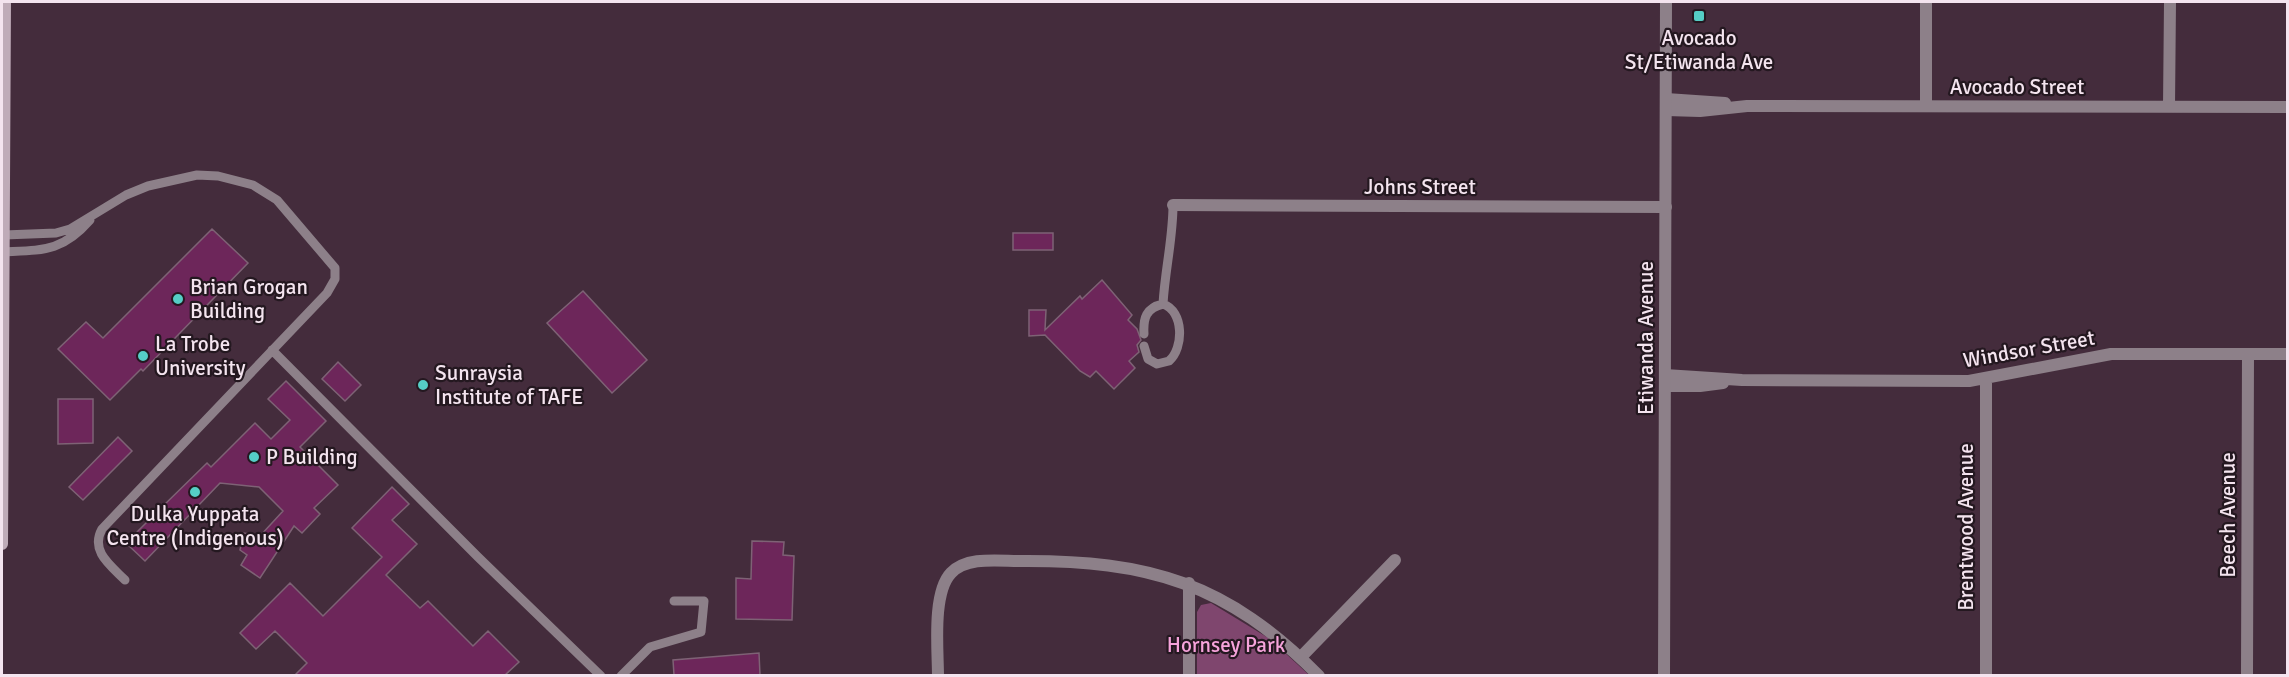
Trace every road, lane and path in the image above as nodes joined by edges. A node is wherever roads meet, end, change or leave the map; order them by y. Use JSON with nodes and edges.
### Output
{"nodes":[{"id":1,"x":5,"y":2,"type":"edge"},
{"id":2,"x":1666,"y":2,"type":"edge"},
{"id":3,"x":1926,"y":2,"type":"edge"},
{"id":4,"x":2170,"y":2,"type":"edge"},
{"id":5,"x":1666,"y":105,"type":"junction"},
{"id":6,"x":1926,"y":106,"type":"junction"},
{"id":7,"x":2169,"y":106,"type":"junction"},
{"id":8,"x":2288,"y":108,"type":"edge"},
{"id":9,"x":1173,"y":205,"type":"joint"},
{"id":10,"x":1666,"y":207,"type":"junction"},
{"id":11,"x":96,"y":214,"type":"junction"},
{"id":12,"x":3,"y":235,"type":"edge"},
{"id":13,"x":2,"y":252,"type":"edge"},
{"id":14,"x":1163,"y":304,"type":"junction"},
{"id":15,"x":1144,"y":334,"type":"dead end"},
{"id":16,"x":1144,"y":346,"type":"dead end"},
{"id":17,"x":272,"y":350,"type":"junction"},
{"id":18,"x":2248,"y":354,"type":"junction"},
{"id":19,"x":2288,"y":354,"type":"edge"},
{"id":20,"x":1986,"y":379,"type":"junction"},
{"id":21,"x":1665,"y":380,"type":"junction"},
{"id":22,"x":2,"y":544,"type":"edge"},
{"id":23,"x":1395,"y":560,"type":"dead end"},
{"id":24,"x":124,"y":580,"type":"dead end"},
{"id":25,"x":1189,"y":583,"type":"junction"},
{"id":26,"x":674,"y":601,"type":"dead end"},
{"id":27,"x":1301,"y":657,"type":"junction"},
{"id":28,"x":601,"y":675,"type":"edge"},
{"id":29,"x":621,"y":675,"type":"edge"},
{"id":30,"x":938,"y":675,"type":"edge"},
{"id":31,"x":1189,"y":675,"type":"edge"},
{"id":32,"x":1319,"y":675,"type":"edge"},
{"id":33,"x":1665,"y":675,"type":"edge"},
{"id":34,"x":1986,"y":675,"type":"edge"},
{"id":35,"x":2247,"y":675,"type":"edge"}],
"edges":[{"from":1,"to":12,"type":"main road"},
{"from":2,"to":5,"type":"street","name":"Etiwanda Avenue"},
{"from":3,"to":6,"type":"street"},
{"from":4,"to":7,"type":"street"},
{"from":5,"to":6,"type":"street","name":"Avocado Street"},
{"from":5,"to":10,"type":"street","name":"Etiwanda Avenue"},
{"from":6,"to":7,"type":"street","name":"Avocado Street"},
{"from":7,"to":8,"type":"street","name":"Avocado Street"},
{"from":9,"to":10,"type":"street","name":"Johns Street"},
{"from":9,"to":14,"type":"lane"},
{"from":10,"to":21,"type":"street","name":"Etiwanda Avenue"},
{"from":11,"to":12,"type":"lane"},
{"from":11,"to":13,"type":"lane"},
{"from":11,"to":17,"type":"lane"},
{"from":12,"to":13,"type":"main road"},
{"from":13,"to":22,"type":"main road"},
{"from":14,"to":15,"type":"lane"},
{"from":14,"to":16,"type":"lane"},
{"from":17,"to":24,"type":"lane"},
{"from":17,"to":28,"type":"lane"},
{"from":18,"to":19,"type":"street","name":"Windsor Street"},
{"from":18,"to":20,"type":"street","name":"Windsor Street"},
{"from":18,"to":35,"type":"street","name":"Beech Avenue"},
{"from":20,"to":21,"type":"street","name":"Windsor Street"},
{"from":20,"to":34,"type":"street","name":"Brentwood Avenue"},
{"from":21,"to":33,"type":"street","name":"Etiwanda Avenue"},
{"from":23,"to":27,"type":"street"},
{"from":25,"to":27,"type":"street"},
{"from":25,"to":30,"type":"street"},
{"from":25,"to":31,"type":"street"},
{"from":26,"to":29,"type":"lane"},
{"from":27,"to":32,"type":"street"}]}
